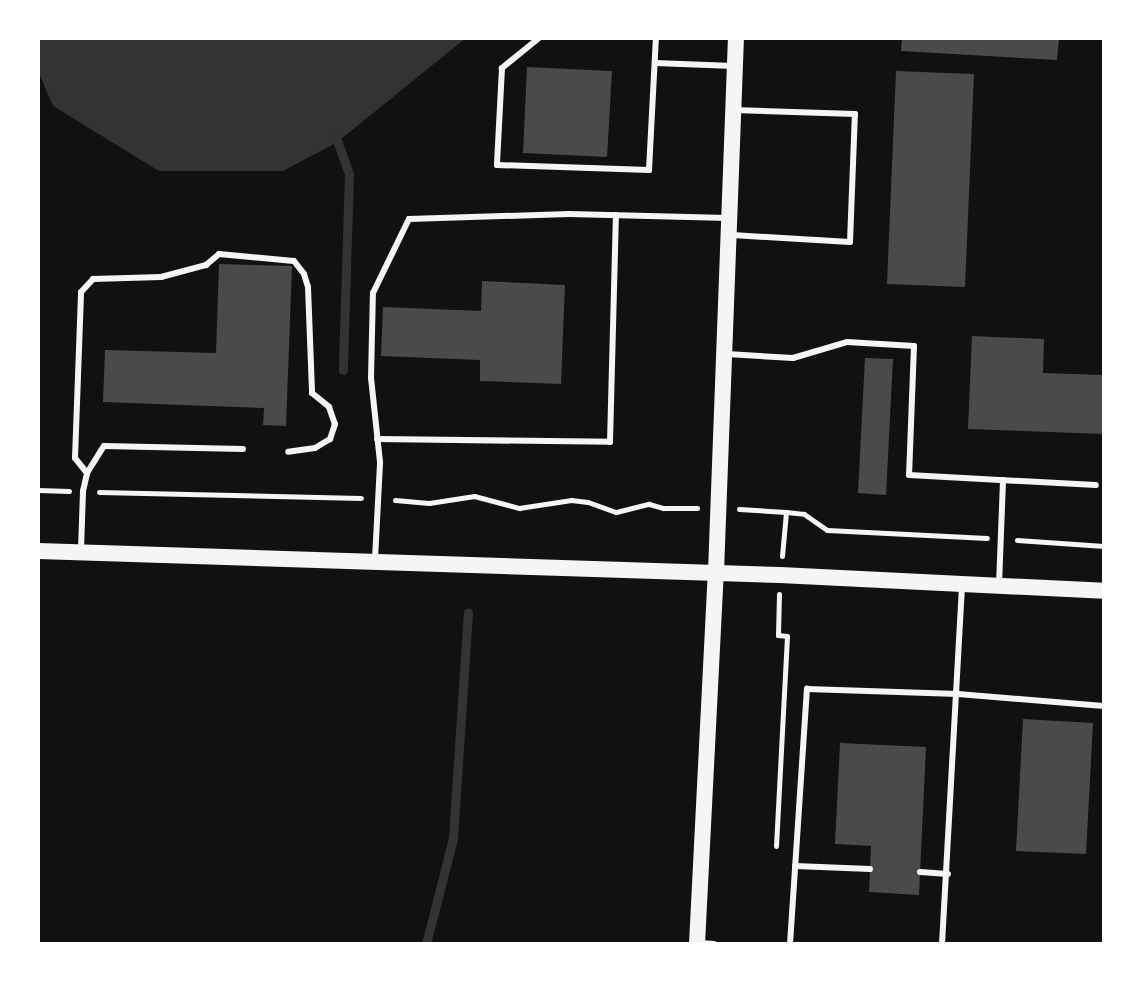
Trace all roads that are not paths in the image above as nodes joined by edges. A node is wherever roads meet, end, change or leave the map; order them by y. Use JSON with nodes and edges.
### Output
{"nodes":[{"id":1,"x":539,"y":38,"type":"edge"},
{"id":2,"x":656,"y":38,"type":"edge"},
{"id":3,"x":736,"y":38,"type":"edge"},
{"id":4,"x":655,"y":63,"type":"junction"},
{"id":5,"x":734,"y":66,"type":"junction"},
{"id":6,"x":733,"y":110,"type":"junction"},
{"id":7,"x":616,"y":215,"type":"junction"},
{"id":8,"x":728,"y":218,"type":"junction"},
{"id":9,"x":728,"y":235,"type":"junction"},
{"id":10,"x":724,"y":354,"type":"junction"},
{"id":11,"x":377,"y":439,"type":"junction"},
{"id":12,"x":243,"y":449,"type":"dead end"},
{"id":13,"x":288,"y":452,"type":"dead end"},
{"id":14,"x":87,"y":473,"type":"junction"},
{"id":15,"x":1003,"y":480,"type":"junction"},
{"id":16,"x":1096,"y":485,"type":"dead end"},
{"id":17,"x":38,"y":551,"type":"edge"},
{"id":18,"x":81,"y":553,"type":"junction"},
{"id":19,"x":375,"y":562,"type":"junction"},
{"id":20,"x":716,"y":572,"type":"junction"},
{"id":21,"x":962,"y":584,"type":"junction"},
{"id":22,"x":999,"y":585,"type":"junction"},
{"id":23,"x":1104,"y":591,"type":"edge"},
{"id":24,"x":958,"y":694,"type":"junction"},
{"id":25,"x":1104,"y":706,"type":"edge"},
{"id":26,"x":795,"y":866,"type":"junction"},
{"id":27,"x":870,"y":869,"type":"dead end"},
{"id":28,"x":920,"y":872,"type":"dead end"},
{"id":29,"x":948,"y":874,"type":"junction"},
{"id":30,"x":697,"y":943,"type":"edge"},
{"id":31,"x":714,"y":944,"type":"edge"},
{"id":32,"x":790,"y":944,"type":"edge"},
{"id":33,"x":942,"y":944,"type":"edge"}],
"edges":[{"from":1,"to":4,"type":"lane"},
{"from":2,"to":4,"type":"lane"},
{"from":3,"to":5,"type":"main road"},
{"from":4,"to":5,"type":"lane"},
{"from":5,"to":6,"type":"main road"},
{"from":6,"to":8,"type":"main road"},
{"from":6,"to":9,"type":"lane"},
{"from":7,"to":8,"type":"lane"},
{"from":7,"to":11,"type":"lane"},
{"from":7,"to":11,"type":"lane"},
{"from":8,"to":9,"type":"main road"},
{"from":9,"to":10,"type":"main road"},
{"from":10,"to":15,"type":"lane"},
{"from":10,"to":20,"type":"main road"},
{"from":11,"to":19,"type":"lane"},
{"from":12,"to":14,"type":"lane"},
{"from":13,"to":14,"type":"lane"},
{"from":14,"to":18,"type":"lane"},
{"from":15,"to":16,"type":"lane"},
{"from":15,"to":22,"type":"lane"},
{"from":17,"to":18,"type":"main road"},
{"from":18,"to":19,"type":"main road"},
{"from":19,"to":20,"type":"main road"},
{"from":20,"to":21,"type":"main road"},
{"from":20,"to":30,"type":"main road"},
{"from":21,"to":22,"type":"main road"},
{"from":21,"to":24,"type":"lane"},
{"from":22,"to":23,"type":"main road"},
{"from":24,"to":25,"type":"lane"},
{"from":24,"to":26,"type":"lane"},
{"from":24,"to":29,"type":"lane"},
{"from":26,"to":27,"type":"lane"},
{"from":26,"to":32,"type":"lane"},
{"from":28,"to":29,"type":"lane"},
{"from":29,"to":33,"type":"lane"},
{"from":30,"to":31,"type":"lane"}]}
